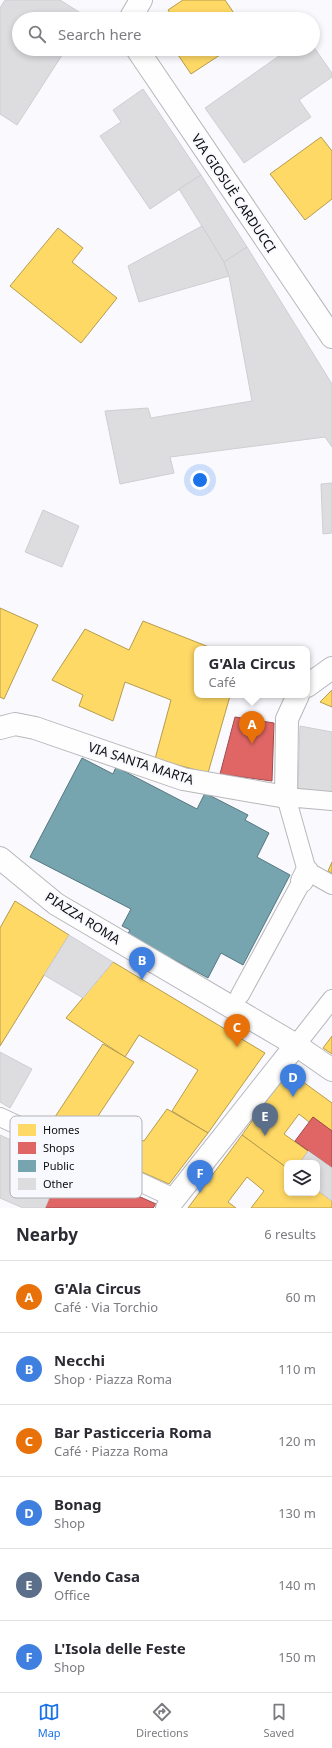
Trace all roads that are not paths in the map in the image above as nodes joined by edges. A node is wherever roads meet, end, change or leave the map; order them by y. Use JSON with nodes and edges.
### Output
{"nodes":[{"id":1,"x":141,"y":0,"type":"edge"},
{"id":2,"x":134,"y":12,"type":"edge"},
{"id":3,"x":142,"y":56,"type":"edge"},
{"id":4,"x":332,"y":337,"type":"edge"},
{"id":5,"x":332,"y":668,"type":"edge"},
{"id":6,"x":310,"y":684,"type":"edge"},
{"id":7,"x":297,"y":698,"type":"edge"},
{"id":8,"x":8,"y":726,"type":"edge"},
{"id":9,"x":286,"y":797,"type":"junction"},
{"id":10,"x":332,"y":801,"type":"edge"},
{"id":11,"x":0,"y":858,"type":"edge"},
{"id":12,"x":305,"y":876,"type":"junction"},
{"id":13,"x":332,"y":885,"type":"edge"},
{"id":14,"x":332,"y":999,"type":"edge"},
{"id":15,"x":237,"y":1001,"type":"junction"},
{"id":16,"x":296,"y":1044,"type":"junction"},
{"id":17,"x":332,"y":1070,"type":"edge"},
{"id":18,"x":0,"y":1117,"type":"edge"},
{"id":19,"x":10,"y":1122,"type":"edge"},
{"id":20,"x":142,"y":1189,"type":"edge"},
{"id":21,"x":170,"y":1203,"type":"edge"}],
"edges":[{"from":1,"to":2,"type":"street"},
{"from":3,"to":4,"type":"street","name":"VIA GIOSUÈ CARDUCCI"},
{"from":5,"to":6,"type":"street"},
{"from":7,"to":9,"type":"street"},
{"from":8,"to":9,"type":"street","name":"VIA SANTA MARTA"},
{"from":9,"to":10,"type":"street","name":"VIA SANTA MARTA"},
{"from":9,"to":12,"type":"street"},
{"from":11,"to":15,"type":"street","name":"PIAZZA ROMA"},
{"from":12,"to":13,"type":"street"},
{"from":12,"to":15,"type":"street"},
{"from":14,"to":16,"type":"street"},
{"from":15,"to":16,"type":"street","name":"PIAZZA ROMA"},
{"from":16,"to":17,"type":"street","name":"PIAZZA ROMA"},
{"from":16,"to":21,"type":"street"},
{"from":18,"to":19,"type":"street"},
{"from":20,"to":21,"type":"street"}]}
